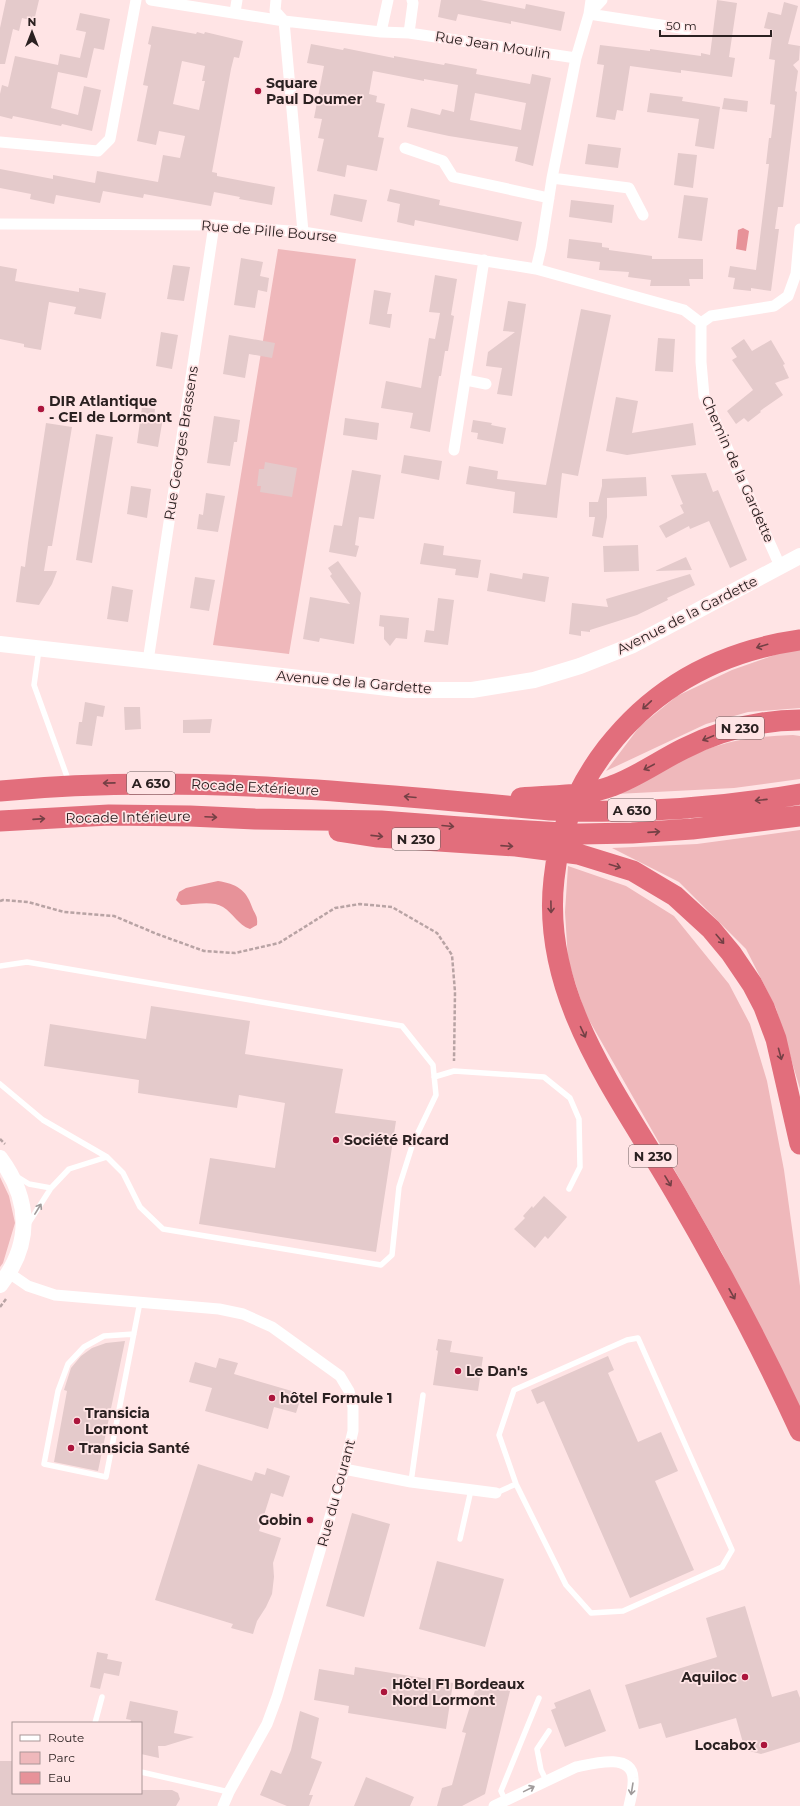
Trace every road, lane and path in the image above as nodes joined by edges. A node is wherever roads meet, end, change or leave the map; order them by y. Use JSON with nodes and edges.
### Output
{"nodes":[{"id":1,"x":136,"y":0,"type":"edge"},
{"id":2,"x":151,"y":0,"type":"edge"},
{"id":3,"x":237,"y":0,"type":"edge"},
{"id":4,"x":276,"y":0,"type":"edge"},
{"id":5,"x":388,"y":0,"type":"edge"},
{"id":6,"x":412,"y":0,"type":"edge"},
{"id":7,"x":591,"y":0,"type":"edge"},
{"id":8,"x":602,"y":0,"type":"edge"},
{"id":9,"x":235,"y":12,"type":"junction"},
{"id":10,"x":589,"y":14,"type":"junction"},
{"id":11,"x":284,"y":21,"type":"junction"},
{"id":12,"x":687,"y":29,"type":"dead end"},
{"id":13,"x":382,"y":32,"type":"junction"},
{"id":14,"x":409,"y":32,"type":"junction"},
{"id":15,"x":576,"y":58,"type":"junction"},
{"id":16,"x":0,"y":142,"type":"edge"},
{"id":17,"x":405,"y":148,"type":"dead end"},
{"id":18,"x":552,"y":178,"type":"junction"},
{"id":19,"x":549,"y":198,"type":"junction"},
{"id":20,"x":643,"y":215,"type":"dead end"},
{"id":21,"x":0,"y":224,"type":"edge"},
{"id":22,"x":214,"y":225,"type":"junction"},
{"id":23,"x":303,"y":232,"type":"junction"},
{"id":24,"x":800,"y":236,"type":"edge"},
{"id":25,"x":484,"y":260,"type":"junction"},
{"id":26,"x":536,"y":269,"type":"junction"},
{"id":27,"x":701,"y":323,"type":"junction"},
{"id":28,"x":466,"y":380,"type":"junction"},
{"id":29,"x":486,"y":384,"type":"dead end"},
{"id":30,"x":454,"y":450,"type":"dead end"},
{"id":31,"x":800,"y":556,"type":"edge"},
{"id":32,"x":780,"y":566,"type":"junction"},
{"id":33,"x":800,"y":640,"type":"edge"},
{"id":34,"x":0,"y":644,"type":"edge"},
{"id":35,"x":39,"y":649,"type":"junction"},
{"id":36,"x":148,"y":661,"type":"junction"},
{"id":37,"x":800,"y":720,"type":"edge"},
{"id":38,"x":70,"y":785,"type":"junction"},
{"id":39,"x":0,"y":791,"type":"edge"},
{"id":40,"x":800,"y":794,"type":"edge"},
{"id":41,"x":463,"y":802,"type":"junction"},
{"id":42,"x":800,"y":816,"type":"edge"},
{"id":43,"x":255,"y":819,"type":"junction"},
{"id":44,"x":0,"y":821,"type":"edge"},
{"id":45,"x":0,"y":901,"type":"edge"},
{"id":46,"x":0,"y":966,"type":"edge"},
{"id":47,"x":454,"y":1071,"type":"junction"},
{"id":48,"x":434,"y":1077,"type":"junction"},
{"id":49,"x":0,"y":1084,"type":"edge"},
{"id":50,"x":800,"y":1144,"type":"edge"},
{"id":51,"x":107,"y":1157,"type":"junction"},
{"id":52,"x":0,"y":1158,"type":"edge"},
{"id":53,"x":10,"y":1172,"type":"junction"},
{"id":54,"x":51,"y":1188,"type":"junction"},
{"id":55,"x":569,"y":1189,"type":"dead end"},
{"id":56,"x":24,"y":1229,"type":"junction"},
{"id":57,"x":5,"y":1279,"type":"edge"},
{"id":58,"x":140,"y":1302,"type":"junction"},
{"id":59,"x":134,"y":1334,"type":"junction"},
{"id":60,"x":423,"y":1395,"type":"dead end"},
{"id":61,"x":800,"y":1431,"type":"edge"},
{"id":62,"x":344,"y":1469,"type":"junction"},
{"id":63,"x":411,"y":1482,"type":"junction"},
{"id":64,"x":516,"y":1484,"type":"junction"},
{"id":65,"x":471,"y":1490,"type":"junction"},
{"id":66,"x":496,"y":1493,"type":"joint"},
{"id":67,"x":460,"y":1539,"type":"dead end"},
{"id":68,"x":102,"y":1697,"type":"dead end"},
{"id":69,"x":539,"y":1698,"type":"dead end"},
{"id":70,"x":95,"y":1722,"type":"edge"},
{"id":71,"x":549,"y":1731,"type":"dead end"},
{"id":72,"x":142,"y":1772,"type":"edge"},
{"id":73,"x":546,"y":1780,"type":"junction"},
{"id":74,"x":229,"y":1792,"type":"junction"},
{"id":75,"x":505,"y":1800,"type":"junction"},
{"id":76,"x":223,"y":1806,"type":"edge"},
{"id":77,"x":494,"y":1806,"type":"edge"},
{"id":78,"x":629,"y":1806,"type":"edge"}],
"edges":[{"from":1,"to":16,"type":"street"},
{"from":2,"to":9,"type":"street","name":"Rue Jean Moulin"},
{"from":3,"to":9,"type":"street"},
{"from":4,"to":11,"type":"street"},
{"from":5,"to":13,"type":"street"},
{"from":6,"to":14,"type":"street"},
{"from":7,"to":10,"type":"street"},
{"from":8,"to":10,"type":"street"},
{"from":9,"to":11,"type":"street","name":"Rue Jean Moulin"},
{"from":10,"to":12,"type":"street"},
{"from":10,"to":15,"type":"street"},
{"from":11,"to":13,"type":"street","name":"Rue Jean Moulin"},
{"from":11,"to":23,"type":"street"},
{"from":13,"to":14,"type":"street","name":"Rue Jean Moulin"},
{"from":14,"to":15,"type":"street","name":"Rue Jean Moulin"},
{"from":15,"to":18,"type":"street"},
{"from":17,"to":19,"type":"street"},
{"from":18,"to":19,"type":"street"},
{"from":18,"to":20,"type":"street"},
{"from":19,"to":26,"type":"street"},
{"from":21,"to":22,"type":"street","name":"Rue de Pille Bourse"},
{"from":22,"to":23,"type":"street","name":"Rue de Pille Bourse"},
{"from":22,"to":36,"type":"street","name":"Rue Georges Brassens"},
{"from":23,"to":25,"type":"street","name":"Rue de Pille Bourse"},
{"from":24,"to":27,"type":"street"},
{"from":25,"to":26,"type":"street","name":"Rue de Pille Bourse"},
{"from":25,"to":28,"type":"street"},
{"from":26,"to":27,"type":"street","name":"Rue de Pille Bourse"},
{"from":27,"to":32,"type":"street","name":"Chemin de la Gardette"},
{"from":28,"to":29,"type":"street"},
{"from":28,"to":30,"type":"street"},
{"from":31,"to":32,"type":"main road","name":"Avenue de la Gardette"},
{"from":32,"to":36,"type":"main road","name":"Avenue de la Gardette"},
{"from":33,"to":61,"type":"highway","number":"N 230","one_way":true},
{"from":34,"to":35,"type":"main road","name":"Avenue de la Gardette"},
{"from":35,"to":36,"type":"main road","name":"Avenue de la Gardette"},
{"from":35,"to":38,"type":"lane"},
{"from":37,"to":41,"type":"highway","number":"N 230","one_way":true},
{"from":38,"to":39,"type":"highway","name":"Rocade Extérieure","number":"A 630"},
{"from":41,"to":38,"type":"highway","name":"Rocade Extérieure","number":"A 630","one_way":true},
{"from":40,"to":41,"type":"highway","number":"A 630","one_way":true},
{"from":43,"to":42,"type":"highway","number":"A 630","one_way":true},
{"from":44,"to":43,"type":"highway","name":"Rocade Intérieure","number":"A 630","one_way":true},
{"from":43,"to":50,"type":"highway","number":"N 230","one_way":true},
{"from":45,"to":47,"type":"path"},
{"from":46,"to":48,"type":"lane"},
{"from":47,"to":48,"type":"lane"},
{"from":47,"to":55,"type":"lane"},
{"from":48,"to":51,"type":"lane"},
{"from":49,"to":51,"type":"lane"},
{"from":51,"to":54,"type":"lane"},
{"from":52,"to":53,"type":"main road"},
{"from":53,"to":54,"type":"lane"},
{"from":53,"to":56,"type":"main road"},
{"from":56,"to":54,"type":"lane","one_way":true},
{"from":56,"to":57,"type":"main road"},
{"from":57,"to":58,"type":"street","name":"Rue du Courant"},
{"from":58,"to":59,"type":"lane"},
{"from":58,"to":62,"type":"street","name":"Rue du Courant"},
{"from":59,"to":59,"type":"lane"},
{"from":60,"to":63,"type":"lane"},
{"from":62,"to":63,"type":"street"},
{"from":62,"to":74,"type":"street","name":"Rue du Courant"},
{"from":63,"to":65,"type":"street"},
{"from":64,"to":64,"type":"lane"},
{"from":64,"to":66,"type":"lane"},
{"from":65,"to":66,"type":"street"},
{"from":65,"to":67,"type":"lane"},
{"from":68,"to":70,"type":"lane"},
{"from":69,"to":75,"type":"lane"},
{"from":71,"to":73,"type":"lane"},
{"from":72,"to":74,"type":"lane"},
{"from":75,"to":73,"type":"street","one_way":true},
{"from":73,"to":78,"type":"street","one_way":true},
{"from":74,"to":76,"type":"street","name":"Rue du Courant"},
{"from":75,"to":77,"type":"street"}]}
